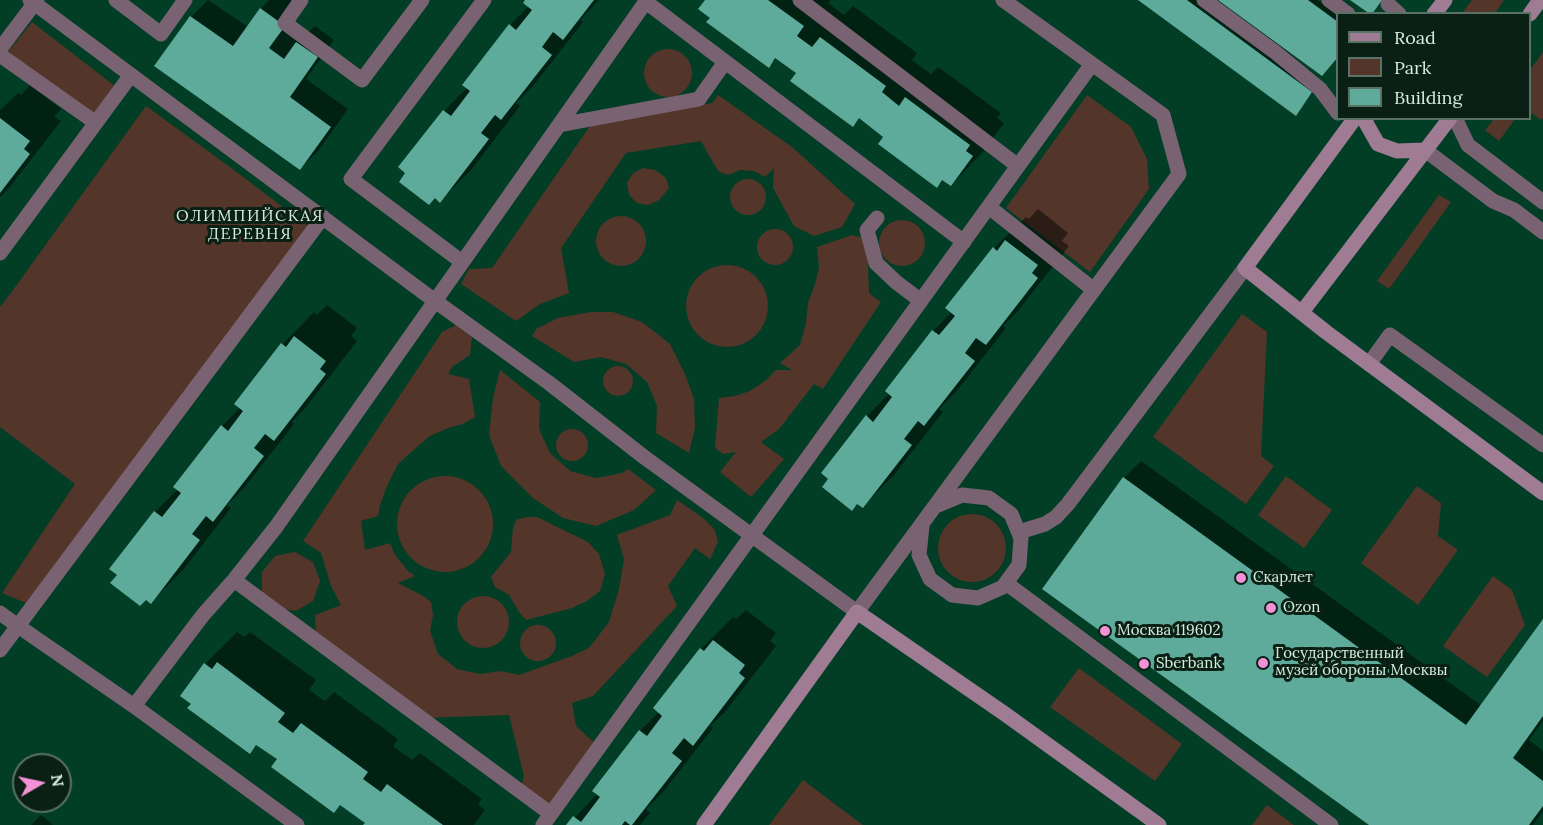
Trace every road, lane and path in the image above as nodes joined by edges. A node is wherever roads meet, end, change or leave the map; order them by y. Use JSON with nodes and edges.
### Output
{"nodes":[{"id":1,"x":116,"y":0,"type":"edge"},
{"id":2,"x":185,"y":0,"type":"edge"},
{"id":3,"x":302,"y":0,"type":"edge"},
{"id":4,"x":422,"y":0,"type":"edge"},
{"id":5,"x":484,"y":0,"type":"edge"},
{"id":6,"x":800,"y":0,"type":"edge"},
{"id":7,"x":1003,"y":0,"type":"edge"},
{"id":8,"x":1204,"y":0,"type":"edge"},
{"id":9,"x":1329,"y":0,"type":"edge"},
{"id":10,"x":1445,"y":0,"type":"edge"},
{"id":11,"x":1540,"y":0,"type":"edge"},
{"id":12,"x":34,"y":1,"type":"edge"},
{"id":13,"x":647,"y":1,"type":"edge"},
{"id":14,"x":1345,"y":12,"type":"edge"},
{"id":15,"x":1436,"y":12,"type":"edge"},
{"id":16,"x":1531,"y":13,"type":"edge"},
{"id":17,"x":0,"y":49,"type":"edge"},
{"id":18,"x":0,"y":55,"type":"edge"},
{"id":19,"x":725,"y":62,"type":"junction"},
{"id":20,"x":1092,"y":64,"type":"junction"},
{"id":21,"x":131,"y":75,"type":"junction"},
{"id":22,"x":1336,"y":110,"type":"edge"},
{"id":23,"x":1366,"y":120,"type":"edge"},
{"id":24,"x":1450,"y":120,"type":"edge"},
{"id":25,"x":1453,"y":120,"type":"edge"},
{"id":26,"x":1348,"y":121,"type":"edge"},
{"id":27,"x":96,"y":123,"type":"junction"},
{"id":28,"x":559,"y":125,"type":"junction"},
{"id":29,"x":1425,"y":150,"type":"junction"},
{"id":30,"x":1018,"y":166,"type":"junction"},
{"id":31,"x":1543,"y":202,"type":"edge"},
{"id":32,"x":989,"y":207,"type":"junction"},
{"id":33,"x":323,"y":217,"type":"junction"},
{"id":34,"x":877,"y":218,"type":"dead end"},
{"id":35,"x":1543,"y":232,"type":"edge"},
{"id":36,"x":964,"y":242,"type":"junction"},
{"id":37,"x":0,"y":253,"type":"edge"},
{"id":38,"x":462,"y":262,"type":"junction"},
{"id":39,"x":1245,"y":268,"type":"junction"},
{"id":40,"x":1094,"y":290,"type":"junction"},
{"id":41,"x":435,"y":300,"type":"junction"},
{"id":42,"x":921,"y":301,"type":"junction"},
{"id":43,"x":1302,"y":312,"type":"junction"},
{"id":44,"x":1369,"y":364,"type":"junction"},
{"id":45,"x":1543,"y":445,"type":"edge"},
{"id":46,"x":1543,"y":494,"type":"edge"},
{"id":47,"x":936,"y":506,"type":"junction"},
{"id":48,"x":922,"y":526,"type":"junction"},
{"id":49,"x":1019,"y":532,"type":"junction"},
{"id":50,"x":752,"y":535,"type":"junction"},
{"id":51,"x":234,"y":580,"type":"junction"},
{"id":52,"x":1006,"y":583,"type":"junction"},
{"id":53,"x":857,"y":612,"type":"junction"},
{"id":54,"x":0,"y":613,"type":"edge"},
{"id":55,"x":18,"y":626,"type":"junction"},
{"id":56,"x":0,"y":650,"type":"edge"},
{"id":57,"x":134,"y":706,"type":"junction"},
{"id":58,"x":547,"y":819,"type":"edge"},
{"id":59,"x":297,"y":825,"type":"edge"},
{"id":60,"x":704,"y":825,"type":"edge"},
{"id":61,"x":1159,"y":825,"type":"edge"},
{"id":62,"x":1331,"y":825,"type":"edge"}],
"edges":[{"from":1,"to":2,"type":"lane"},
{"from":3,"to":4,"type":"lane"},
{"from":5,"to":38,"type":"lane"},
{"from":6,"to":30,"type":"lane"},
{"from":7,"to":20,"type":"lane"},
{"from":8,"to":22,"type":"lane"},
{"from":9,"to":14,"type":"lane"},
{"from":10,"to":15,"type":"street"},
{"from":11,"to":16,"type":"street"},
{"from":12,"to":17,"type":"lane"},
{"from":12,"to":21,"type":"lane"},
{"from":13,"to":19,"type":"lane"},
{"from":13,"to":28,"type":"lane"},
{"from":18,"to":27,"type":"lane"},
{"from":19,"to":28,"type":"lane"},
{"from":19,"to":36,"type":"lane"},
{"from":20,"to":30,"type":"lane"},
{"from":20,"to":40,"type":"lane"},
{"from":21,"to":27,"type":"lane"},
{"from":21,"to":33,"type":"lane"},
{"from":23,"to":29,"type":"street"},
{"from":24,"to":29,"type":"street"},
{"from":25,"to":31,"type":"lane"},
{"from":26,"to":39,"type":"street"},
{"from":27,"to":37,"type":"lane"},
{"from":28,"to":38,"type":"lane"},
{"from":29,"to":35,"type":"lane"},
{"from":29,"to":43,"type":"street"},
{"from":30,"to":32,"type":"lane"},
{"from":32,"to":36,"type":"lane"},
{"from":32,"to":40,"type":"lane"},
{"from":33,"to":41,"type":"lane"},
{"from":33,"to":55,"type":"lane"},
{"from":34,"to":42,"type":"lane"},
{"from":36,"to":42,"type":"lane"},
{"from":38,"to":41,"type":"lane"},
{"from":39,"to":43,"type":"street"},
{"from":39,"to":49,"type":"lane"},
{"from":40,"to":47,"type":"lane"},
{"from":41,"to":50,"type":"lane"},
{"from":41,"to":51,"type":"lane"},
{"from":42,"to":50,"type":"lane"},
{"from":43,"to":44,"type":"street"},
{"from":44,"to":45,"type":"lane"},
{"from":44,"to":46,"type":"street"},
{"from":47,"to":48,"type":"lane"},
{"from":47,"to":49,"type":"lane"},
{"from":48,"to":52,"type":"lane"},
{"from":48,"to":53,"type":"lane"},
{"from":49,"to":52,"type":"lane"},
{"from":50,"to":53,"type":"lane"},
{"from":50,"to":58,"type":"lane"},
{"from":51,"to":57,"type":"lane"},
{"from":51,"to":58,"type":"lane"},
{"from":52,"to":62,"type":"lane"},
{"from":53,"to":60,"type":"street"},
{"from":53,"to":61,"type":"street"},
{"from":54,"to":55,"type":"lane"},
{"from":55,"to":56,"type":"lane"},
{"from":55,"to":57,"type":"lane"},
{"from":57,"to":59,"type":"lane"}]}
